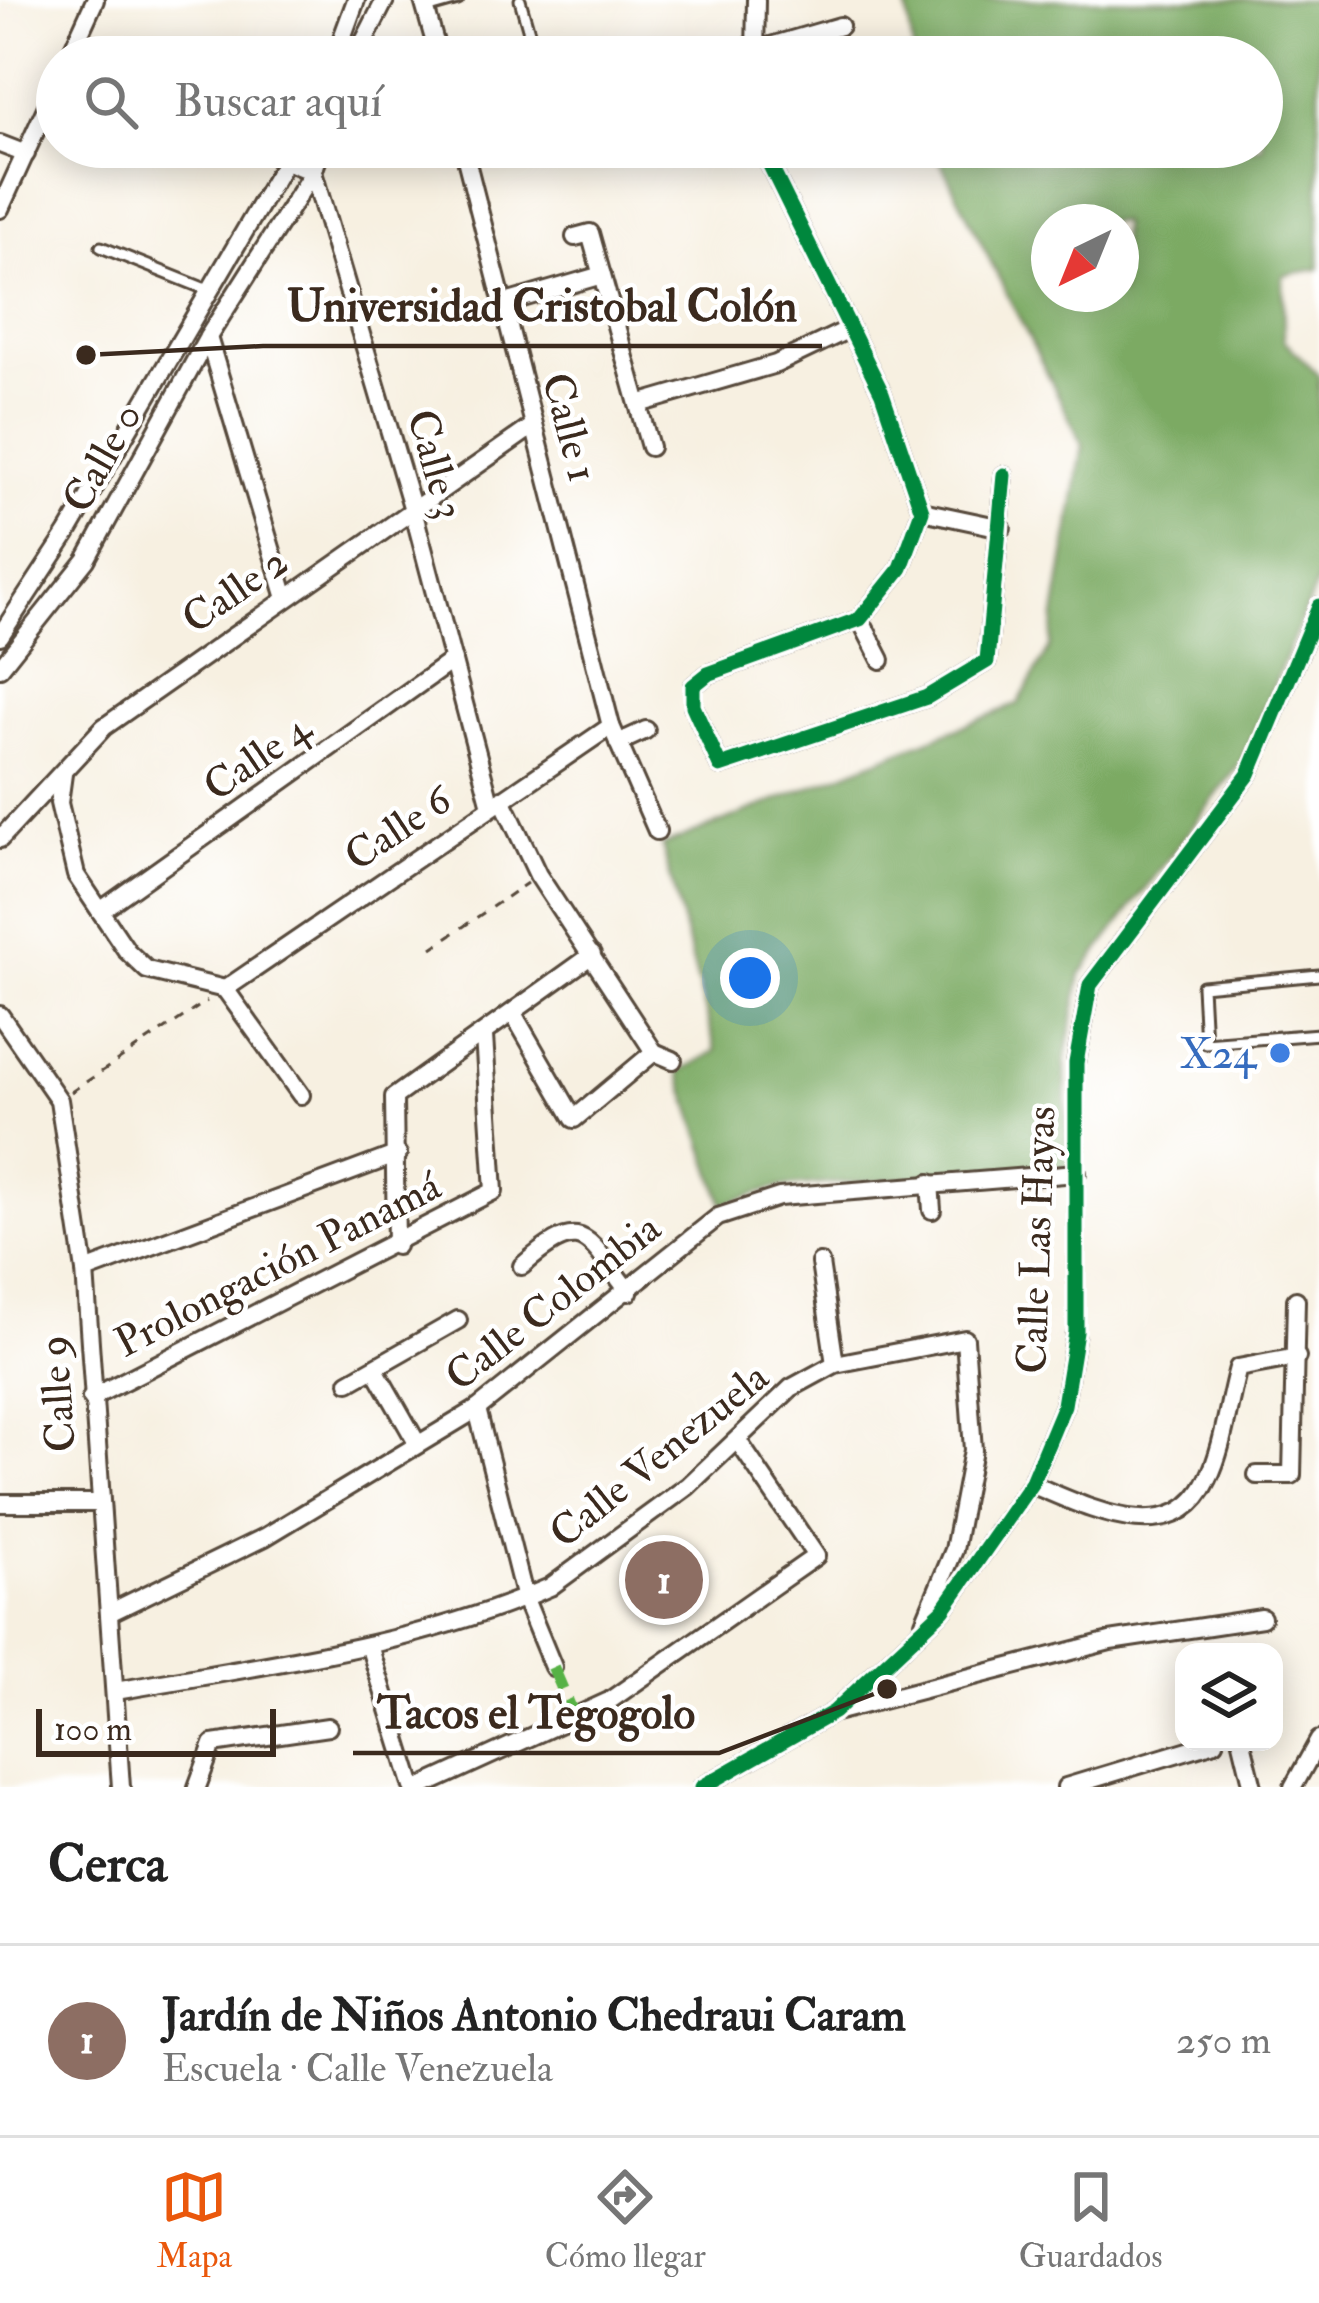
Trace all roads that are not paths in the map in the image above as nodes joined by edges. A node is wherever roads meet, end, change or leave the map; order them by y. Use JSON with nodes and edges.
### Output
{"nodes":[{"id":1,"x":95,"y":0,"type":"edge"},
{"id":2,"x":356,"y":0,"type":"edge"},
{"id":3,"x":385,"y":0,"type":"edge"},
{"id":4,"x":458,"y":0,"type":"edge"},
{"id":5,"x":520,"y":0,"type":"edge"},
{"id":6,"x":756,"y":0,"type":"edge"},
{"id":7,"x":425,"y":4,"type":"edge"},
{"id":8,"x":840,"y":26,"type":"dead end"},
{"id":9,"x":79,"y":36,"type":"edge"},
{"id":10,"x":343,"y":36,"type":"edge"},
{"id":11,"x":367,"y":36,"type":"edge"},
{"id":12,"x":433,"y":36,"type":"edge"},
{"id":13,"x":530,"y":36,"type":"edge"},
{"id":14,"x":755,"y":36,"type":"edge"},
{"id":15,"x":810,"y":36,"type":"edge"},
{"id":16,"x":36,"y":131,"type":"edge"},
{"id":17,"x":0,"y":144,"type":"edge"},
{"id":18,"x":26,"y":154,"type":"junction"},
{"id":19,"x":282,"y":168,"type":"edge"},
{"id":20,"x":308,"y":168,"type":"edge"},
{"id":21,"x":314,"y":168,"type":"edge"},
{"id":22,"x":468,"y":168,"type":"edge"},
{"id":23,"x":771,"y":168,"type":"edge"},
{"id":24,"x":313,"y":172,"type":"junction"},
{"id":25,"x":0,"y":209,"type":"edge"},
{"id":26,"x":582,"y":235,"type":"dead end"},
{"id":27,"x":101,"y":248,"type":"dead end"},
{"id":28,"x":602,"y":275,"type":"junction"},
{"id":29,"x":208,"y":290,"type":"junction"},
{"id":30,"x":502,"y":304,"type":"junction"},
{"id":31,"x":849,"y":329,"type":"junction"},
{"id":32,"x":208,"y":337,"type":"junction"},
{"id":33,"x":638,"y":404,"type":"junction"},
{"id":34,"x":533,"y":425,"type":"junction"},
{"id":35,"x":650,"y":447,"type":"dead end"},
{"id":36,"x":1004,"y":475,"type":"dead end"},
{"id":37,"x":413,"y":510,"type":"junction"},
{"id":38,"x":922,"y":512,"type":"junction"},
{"id":39,"x":1002,"y":527,"type":"junction"},
{"id":40,"x":285,"y":595,"type":"junction"},
{"id":41,"x":1319,"y":606,"type":"edge"},
{"id":42,"x":860,"y":620,"type":"junction"},
{"id":43,"x":0,"y":636,"type":"edge"},
{"id":44,"x":453,"y":660,"type":"junction"},
{"id":45,"x":881,"y":660,"type":"dead end"},
{"id":46,"x":0,"y":668,"type":"edge"},
{"id":47,"x":646,"y":730,"type":"dead end"},
{"id":48,"x":615,"y":734,"type":"junction"},
{"id":49,"x":63,"y":774,"type":"junction"},
{"id":50,"x":497,"y":802,"type":"junction"},
{"id":51,"x":657,"y":830,"type":"dead end"},
{"id":52,"x":0,"y":839,"type":"edge"},
{"id":53,"x":100,"y":911,"type":"junction"},
{"id":54,"x":592,"y":955,"type":"junction"},
{"id":55,"x":1319,"y":975,"type":"edge"},
{"id":56,"x":225,"y":989,"type":"junction"},
{"id":57,"x":0,"y":1015,"type":"edge"},
{"id":58,"x":514,"y":1015,"type":"junction"},
{"id":59,"x":1319,"y":1034,"type":"edge"},
{"id":60,"x":484,"y":1036,"type":"junction"},
{"id":61,"x":654,"y":1052,"type":"junction"},
{"id":62,"x":673,"y":1060,"type":"dead end"},
{"id":63,"x":302,"y":1095,"type":"dead end"},
{"id":64,"x":398,"y":1154,"type":"junction"},
{"id":65,"x":1077,"y":1172,"type":"junction"},
{"id":66,"x":930,"y":1183,"type":"junction"},
{"id":67,"x":932,"y":1210,"type":"dead end"},
{"id":68,"x":396,"y":1246,"type":"junction"},
{"id":69,"x":820,"y":1263,"type":"dead end"},
{"id":70,"x":522,"y":1266,"type":"dead end"},
{"id":71,"x":85,"y":1271,"type":"junction"},
{"id":72,"x":629,"y":1292,"type":"junction"},
{"id":73,"x":1296,"y":1300,"type":"dead end"},
{"id":74,"x":458,"y":1320,"type":"dead end"},
{"id":75,"x":1297,"y":1357,"type":"junction"},
{"id":76,"x":835,"y":1364,"type":"junction"},
{"id":77,"x":376,"y":1371,"type":"junction"},
{"id":78,"x":349,"y":1382,"type":"dead end"},
{"id":79,"x":91,"y":1398,"type":"junction"},
{"id":80,"x":477,"y":1409,"type":"junction"},
{"id":81,"x":738,"y":1441,"type":"junction"},
{"id":82,"x":417,"y":1443,"type":"junction"},
{"id":83,"x":1257,"y":1475,"type":"dead end"},
{"id":84,"x":1031,"y":1484,"type":"junction"},
{"id":85,"x":0,"y":1503,"type":"edge"},
{"id":86,"x":100,"y":1503,"type":"junction"},
{"id":87,"x":525,"y":1599,"type":"junction"},
{"id":88,"x":110,"y":1612,"type":"junction"},
{"id":89,"x":1262,"y":1618,"type":"dead end"},
{"id":90,"x":921,"y":1628,"type":"junction"},
{"id":91,"x":369,"y":1646,"type":"junction"},
{"id":92,"x":554,"y":1667,"type":"dead end"},
{"id":93,"x":116,"y":1690,"type":"junction"},
{"id":94,"x":835,"y":1712,"type":"junction"},
{"id":95,"x":328,"y":1727,"type":"dead end"},
{"id":96,"x":1319,"y":1740,"type":"edge"},
{"id":97,"x":1185,"y":1751,"type":"edge"},
{"id":98,"x":1244,"y":1751,"type":"edge"},
{"id":99,"x":1067,"y":1786,"type":"edge"},
{"id":100,"x":121,"y":1787,"type":"edge"},
{"id":101,"x":196,"y":1787,"type":"edge"},
{"id":102,"x":417,"y":1787,"type":"edge"},
{"id":103,"x":702,"y":1787,"type":"edge"},
{"id":104,"x":1253,"y":1787,"type":"edge"},
{"id":105,"x":1293,"y":1787,"type":"edge"}],
"edges":[{"from":1,"to":9,"type":"street"},
{"from":2,"to":10,"type":"street"},
{"from":3,"to":11,"type":"street"},
{"from":4,"to":7,"type":"lane"},
{"from":5,"to":13,"type":"lane"},
{"from":6,"to":14,"type":"street"},
{"from":7,"to":12,"type":"street"},
{"from":8,"to":15,"type":"street"},
{"from":16,"to":18,"type":"street"},
{"from":17,"to":18,"type":"street"},
{"from":18,"to":25,"type":"street"},
{"from":19,"to":29,"type":"street"},
{"from":20,"to":24,"type":"street"},
{"from":21,"to":24,"type":"street","name":"Calle 0"},
{"from":22,"to":30,"type":"street","name":"Calle 1"},
{"from":23,"to":31,"type":"street"},
{"from":24,"to":32,"type":"street","name":"Calle 0"},
{"from":24,"to":37,"type":"street","name":"Calle 3"},
{"from":26,"to":28,"type":"street"},
{"from":27,"to":29,"type":"lane"},
{"from":28,"to":30,"type":"street"},
{"from":28,"to":33,"type":"street"},
{"from":29,"to":43,"type":"street"},
{"from":30,"to":34,"type":"street","name":"Calle 1"},
{"from":31,"to":33,"type":"street"},
{"from":31,"to":38,"type":"street"},
{"from":32,"to":40,"type":"street"},
{"from":32,"to":46,"type":"street","name":"Calle 0"},
{"from":33,"to":35,"type":"street"},
{"from":34,"to":37,"type":"street","name":"Calle 2"},
{"from":34,"to":48,"type":"street","name":"Calle 1"},
{"from":36,"to":39,"type":"street"},
{"from":37,"to":40,"type":"street","name":"Calle 2"},
{"from":37,"to":44,"type":"street","name":"Calle 3"},
{"from":38,"to":39,"type":"street"},
{"from":38,"to":42,"type":"street"},
{"from":39,"to":42,"type":"street"},
{"from":40,"to":49,"type":"street","name":"Calle 2"},
{"from":41,"to":65,"type":"street","name":"Calle Las Hayas"},
{"from":42,"to":45,"type":"street"},
{"from":44,"to":50,"type":"street","name":"Calle 3"},
{"from":44,"to":53,"type":"street","name":"Calle 4"},
{"from":47,"to":48,"type":"street","name":"Calle 6"},
{"from":48,"to":50,"type":"street","name":"Calle 6"},
{"from":48,"to":51,"type":"street","name":"Calle 1"},
{"from":49,"to":52,"type":"street","name":"Calle 2"},
{"from":49,"to":53,"type":"street"},
{"from":50,"to":54,"type":"street","name":"Calle 3"},
{"from":50,"to":56,"type":"street","name":"Calle 6"},
{"from":53,"to":56,"type":"street"},
{"from":54,"to":58,"type":"street"},
{"from":54,"to":61,"type":"street","name":"Calle 3"},
{"from":55,"to":59,"type":"lane"},
{"from":56,"to":63,"type":"street"},
{"from":57,"to":71,"type":"street","name":"Calle 9"},
{"from":58,"to":60,"type":"street"},
{"from":58,"to":61,"type":"street"},
{"from":60,"to":64,"type":"street"},
{"from":60,"to":68,"type":"street","name":"Prolongación Panamá"},
{"from":61,"to":62,"type":"street"},
{"from":64,"to":68,"type":"street"},
{"from":64,"to":71,"type":"street"},
{"from":65,"to":66,"type":"street","name":"Calle Colombia"},
{"from":65,"to":84,"type":"street","name":"Calle Las Hayas"},
{"from":66,"to":67,"type":"street"},
{"from":66,"to":72,"type":"street","name":"Calle Colombia"},
{"from":68,"to":79,"type":"street","name":"Prolongación Panamá"},
{"from":69,"to":76,"type":"street"},
{"from":70,"to":72,"type":"street"},
{"from":71,"to":79,"type":"street","name":"Calle 9"},
{"from":72,"to":80,"type":"street","name":"Calle Colombia"},
{"from":73,"to":75,"type":"street"},
{"from":74,"to":77,"type":"street"},
{"from":75,"to":83,"type":"street"},
{"from":75,"to":84,"type":"street"},
{"from":76,"to":81,"type":"street","name":"Calle Venezuela"},
{"from":76,"to":90,"type":"street","name":"Calle Venezuela"},
{"from":77,"to":78,"type":"street"},
{"from":77,"to":82,"type":"street"},
{"from":79,"to":86,"type":"street","name":"Calle 9"},
{"from":80,"to":82,"type":"street","name":"Calle Colombia"},
{"from":80,"to":87,"type":"street"},
{"from":81,"to":87,"type":"street","name":"Calle Venezuela"},
{"from":81,"to":102,"type":"street"},
{"from":82,"to":88,"type":"street","name":"Calle Colombia"},
{"from":84,"to":90,"type":"street","name":"Calle Las Hayas"},
{"from":85,"to":86,"type":"street"},
{"from":86,"to":88,"type":"street","name":"Calle 9"},
{"from":87,"to":91,"type":"street","name":"Calle Venezuela"},
{"from":87,"to":92,"type":"street"},
{"from":88,"to":93,"type":"street","name":"Calle 9"},
{"from":89,"to":94,"type":"street"},
{"from":90,"to":94,"type":"street","name":"Calle Las Hayas"},
{"from":91,"to":93,"type":"street","name":"Calle Venezuela"},
{"from":91,"to":102,"type":"street"},
{"from":93,"to":100,"type":"street","name":"Calle 9"},
{"from":94,"to":103,"type":"street","name":"Calle Las Hayas"},
{"from":95,"to":101,"type":"street"},
{"from":96,"to":105,"type":"street"},
{"from":97,"to":99,"type":"street"},
{"from":98,"to":104,"type":"street"}]}
